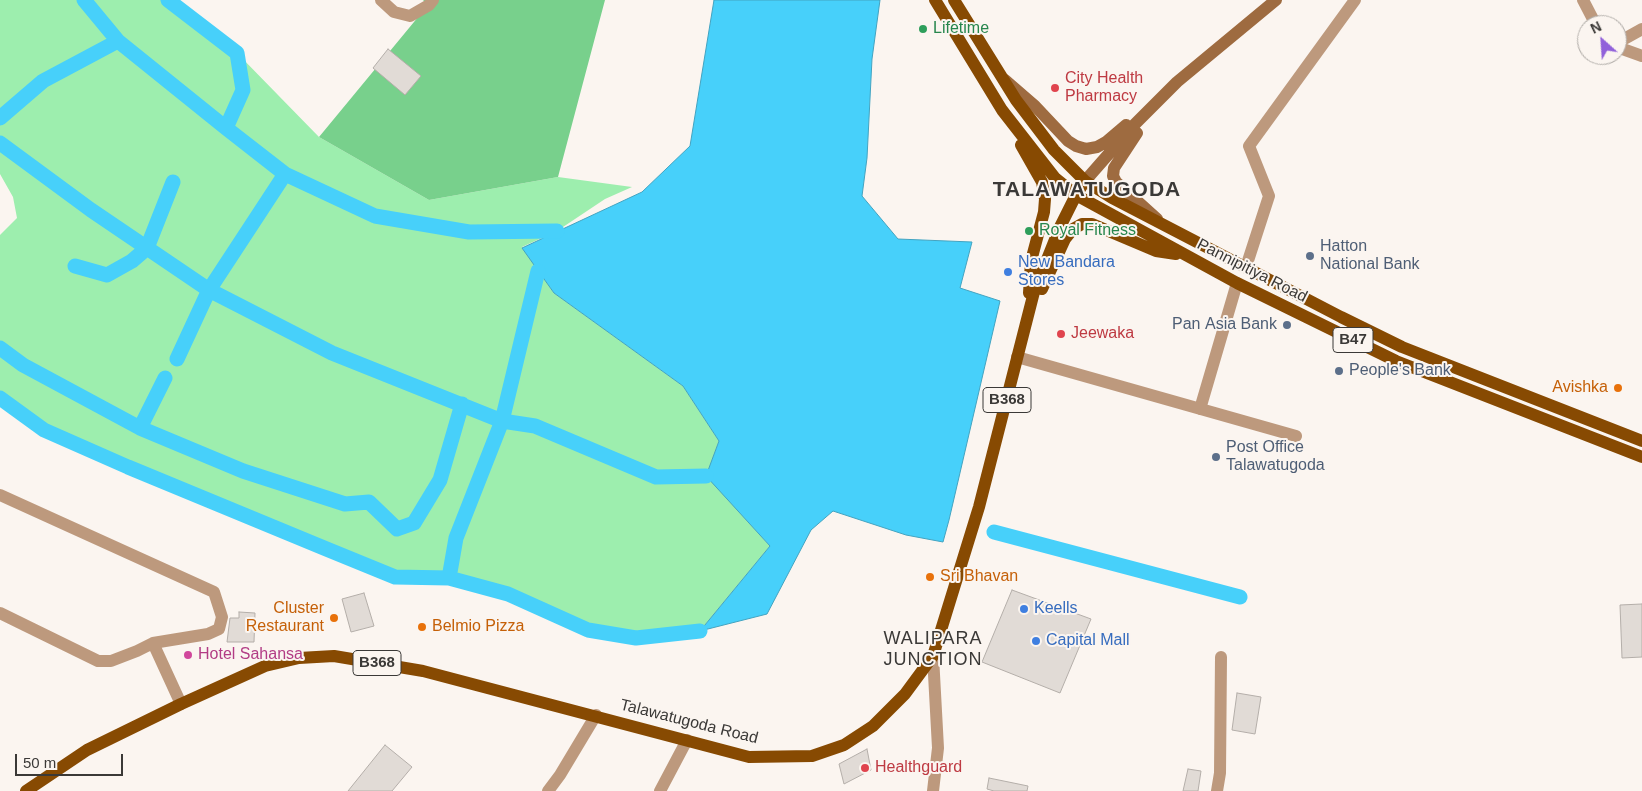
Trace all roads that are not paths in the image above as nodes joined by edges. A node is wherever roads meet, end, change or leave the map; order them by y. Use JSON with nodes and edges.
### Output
{"nodes":[{"id":1,"x":381,"y":0,"type":"edge"},
{"id":2,"x":433,"y":0,"type":"edge"},
{"id":3,"x":934,"y":0,"type":"edge"},
{"id":4,"x":954,"y":0,"type":"edge"},
{"id":5,"x":1276,"y":0,"type":"edge"},
{"id":6,"x":1355,"y":0,"type":"edge"},
{"id":7,"x":1583,"y":0,"type":"edge"},
{"id":8,"x":1591,"y":15,"type":"edge"},
{"id":9,"x":1642,"y":29,"type":"edge"},
{"id":10,"x":1627,"y":37,"type":"edge"},
{"id":11,"x":1627,"y":51,"type":"edge"},
{"id":12,"x":1642,"y":56,"type":"edge"},
{"id":13,"x":1002,"y":77,"type":"junction"},
{"id":14,"x":1154,"y":105,"type":"junction"},
{"id":15,"x":1010,"y":121,"type":"junction"},
{"id":16,"x":1085,"y":181,"type":"junction"},
{"id":17,"x":1076,"y":196,"type":"junction"},
{"id":18,"x":1167,"y":227,"type":"junction"},
{"id":19,"x":1188,"y":256,"type":"junction"},
{"id":20,"x":1246,"y":267,"type":"junction"},
{"id":21,"x":1237,"y":283,"type":"junction"},
{"id":22,"x":1028,"y":315,"type":"junction"},
{"id":23,"x":1017,"y":357,"type":"junction"},
{"id":24,"x":1200,"y":409,"type":"junction"},
{"id":25,"x":1296,"y":436,"type":"dead end"},
{"id":26,"x":1642,"y":441,"type":"edge"},
{"id":27,"x":1642,"y":457,"type":"edge"},
{"id":28,"x":0,"y":495,"type":"edge"},
{"id":29,"x":0,"y":613,"type":"edge"},
{"id":30,"x":14,"y":619,"type":"junction"},
{"id":31,"x":0,"y":623,"type":"edge"},
{"id":32,"x":152,"y":643,"type":"junction"},
{"id":33,"x":932,"y":656,"type":"junction"},
{"id":34,"x":1221,"y":657,"type":"dead end"},
{"id":35,"x":181,"y":704,"type":"junction"},
{"id":36,"x":596,"y":716,"type":"junction"},
{"id":37,"x":687,"y":740,"type":"junction"},
{"id":38,"x":26,"y":791,"type":"edge"},
{"id":39,"x":548,"y":791,"type":"edge"},
{"id":40,"x":660,"y":791,"type":"edge"},
{"id":41,"x":933,"y":791,"type":"edge"},
{"id":42,"x":1217,"y":791,"type":"edge"}],
"edges":[{"from":1,"to":2,"type":"street"},
{"from":3,"to":15,"type":"main road","name":"Pannipitiya Road","number":"B47"},
{"from":4,"to":13,"type":"main road","name":"Pannipitiya Road","number":"B47"},
{"from":5,"to":14,"type":"main road"},
{"from":6,"to":20,"type":"street"},
{"from":7,"to":8,"type":"street"},
{"from":9,"to":10,"type":"street"},
{"from":11,"to":12,"type":"street"},
{"from":13,"to":14,"type":"main road"},
{"from":13,"to":16,"type":"main road","name":"Pannipitiya Road","number":"B47"},
{"from":14,"to":16,"type":"main road"},
{"from":14,"to":18,"type":"main road"},
{"from":15,"to":17,"type":"main road","name":"Pannipitiya Road","number":"B47"},
{"from":15,"to":22,"type":"main road"},
{"from":16,"to":17,"type":"main road","name":"Talawatugoda Road"},
{"from":16,"to":18,"type":"main road","name":"Pannipitiya Road","number":"B47"},
{"from":17,"to":19,"type":"main road","name":"Pannipitiya Road","number":"B47"},
{"from":17,"to":22,"type":"main road","name":"Talawatugoda Road","number":"B368"},
{"from":18,"to":20,"type":"main road","name":"Pannipitiya Road","number":"B47"},
{"from":19,"to":21,"type":"main road","name":"Pannipitiya Road","number":"B47"},
{"from":19,"to":22,"type":"main road"},
{"from":20,"to":26,"type":"main road","name":"Pannipitiya Road","number":"B47"},
{"from":21,"to":24,"type":"street"},
{"from":21,"to":27,"type":"main road","name":"Pannipitiya Road","number":"B47"},
{"from":22,"to":23,"type":"main road","name":"Talawatugoda Road","number":"B368"},
{"from":23,"to":24,"type":"street"},
{"from":23,"to":33,"type":"main road","name":"Talawatugoda Road","number":"B368"},
{"from":24,"to":25,"type":"street"},
{"from":28,"to":32,"type":"street"},
{"from":29,"to":30,"type":"street"},
{"from":30,"to":31,"type":"street"},
{"from":30,"to":32,"type":"street"},
{"from":32,"to":35,"type":"street"},
{"from":33,"to":37,"type":"main road","name":"Talawatugoda Road","number":"B368"},
{"from":33,"to":41,"type":"street"},
{"from":34,"to":42,"type":"street"},
{"from":35,"to":36,"type":"main road","name":"Talawatugoda Road","number":"B368"},
{"from":35,"to":38,"type":"main road","name":"Talawatugoda Road","number":"B368"},
{"from":36,"to":37,"type":"main road","name":"Talawatugoda Road","number":"B368"},
{"from":36,"to":39,"type":"street"},
{"from":37,"to":40,"type":"street"}]}
